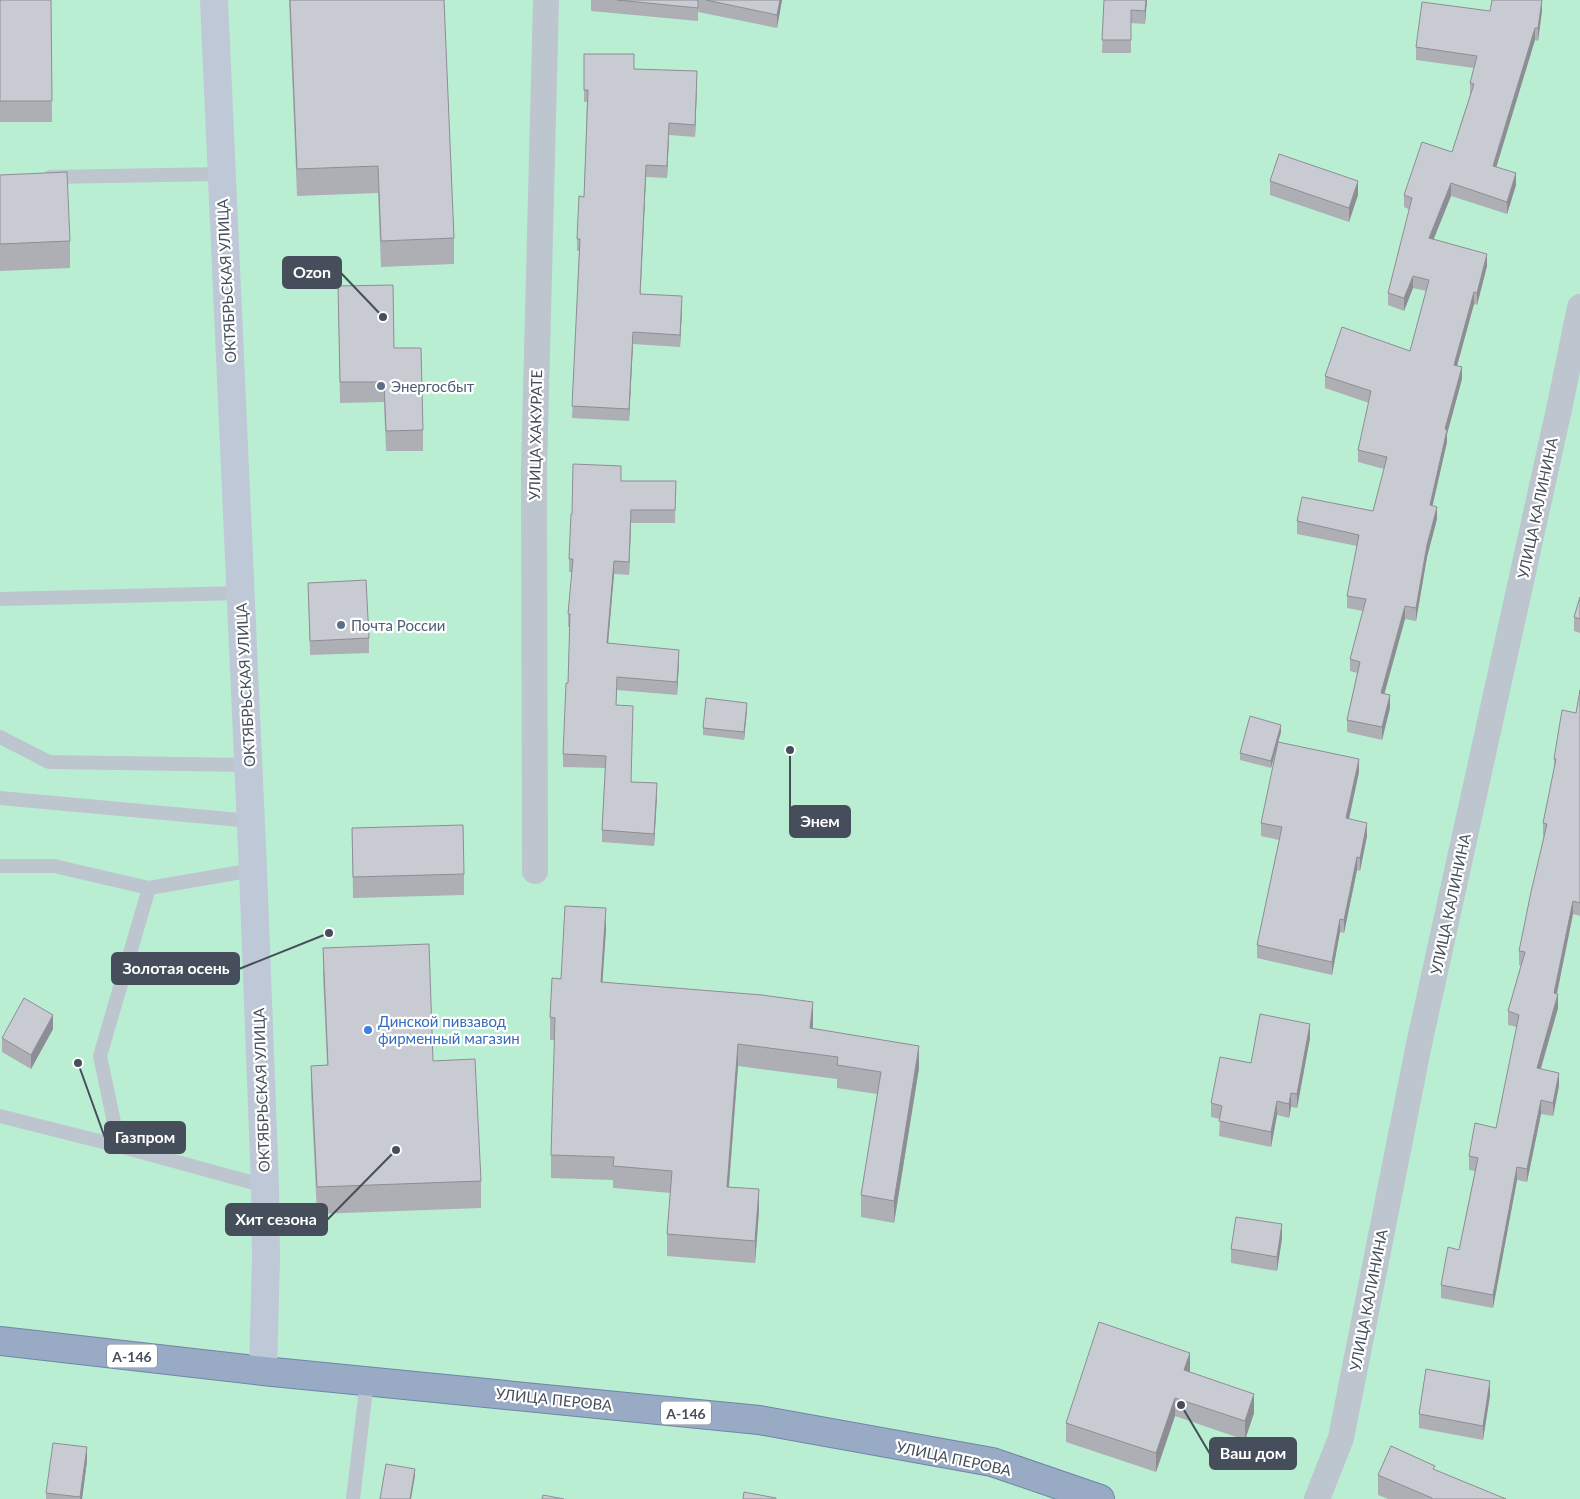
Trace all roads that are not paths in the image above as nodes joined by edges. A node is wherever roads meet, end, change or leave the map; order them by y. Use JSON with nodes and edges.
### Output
{"nodes":[{"id":1,"x":214,"y":0,"type":"edge"},
{"id":2,"x":546,"y":0,"type":"edge"},
{"id":3,"x":222,"y":174,"type":"junction"},
{"id":4,"x":38,"y":177,"type":"edge"},
{"id":5,"x":1580,"y":306,"type":"edge"},
{"id":6,"x":240,"y":594,"type":"junction"},
{"id":7,"x":0,"y":599,"type":"edge"},
{"id":8,"x":0,"y":737,"type":"edge"},
{"id":9,"x":248,"y":765,"type":"junction"},
{"id":10,"x":0,"y":798,"type":"edge"},
{"id":11,"x":251,"y":821,"type":"junction"},
{"id":12,"x":0,"y":866,"type":"edge"},
{"id":13,"x":253,"y":870,"type":"junction"},
{"id":14,"x":535,"y":871,"type":"dead end"},
{"id":15,"x":149,"y":888,"type":"junction"},
{"id":16,"x":0,"y":1116,"type":"edge"},
{"id":17,"x":119,"y":1146,"type":"junction"},
{"id":18,"x":265,"y":1186,"type":"junction"},
{"id":19,"x":0,"y":1341,"type":"edge"},
{"id":20,"x":263,"y":1370,"type":"junction"},
{"id":21,"x":367,"y":1381,"type":"junction"},
{"id":22,"x":354,"y":1499,"type":"edge"},
{"id":23,"x":1100,"y":1499,"type":"edge"},
{"id":24,"x":1317,"y":1499,"type":"edge"}],
"edges":[{"from":1,"to":3,"type":"main road","name":"ОКТЯБРЬСКАЯ УЛИЦА"},
{"from":2,"to":14,"type":"street","name":"УЛИЦА ХАКУРАТЕ"},
{"from":3,"to":4,"type":"lane"},
{"from":3,"to":6,"type":"main road","name":"ОКТЯБРЬСКАЯ УЛИЦА"},
{"from":5,"to":24,"type":"street","name":"УЛИЦА КАЛИНИНА"},
{"from":6,"to":7,"type":"lane"},
{"from":6,"to":9,"type":"main road","name":"ОКТЯБРЬСКАЯ УЛИЦА"},
{"from":8,"to":9,"type":"lane"},
{"from":9,"to":11,"type":"main road","name":"ОКТЯБРЬСКАЯ УЛИЦА"},
{"from":10,"to":11,"type":"lane"},
{"from":11,"to":13,"type":"main road","name":"ОКТЯБРЬСКАЯ УЛИЦА"},
{"from":12,"to":15,"type":"lane"},
{"from":13,"to":15,"type":"lane"},
{"from":13,"to":18,"type":"main road","name":"ОКТЯБРЬСКАЯ УЛИЦА"},
{"from":15,"to":17,"type":"lane"},
{"from":16,"to":17,"type":"lane"},
{"from":17,"to":18,"type":"lane"},
{"from":18,"to":20,"type":"main road","name":"ОКТЯБРЬСКАЯ УЛИЦА"},
{"from":19,"to":20,"type":"highway","name":"УЛИЦА ПЕРОВА","number":"А-146"},
{"from":20,"to":21,"type":"highway","name":"УЛИЦА ПЕРОВА","number":"А-146"},
{"from":21,"to":22,"type":"lane"},
{"from":21,"to":23,"type":"highway","name":"УЛИЦА ПЕРОВА","number":"А-146"}]}
